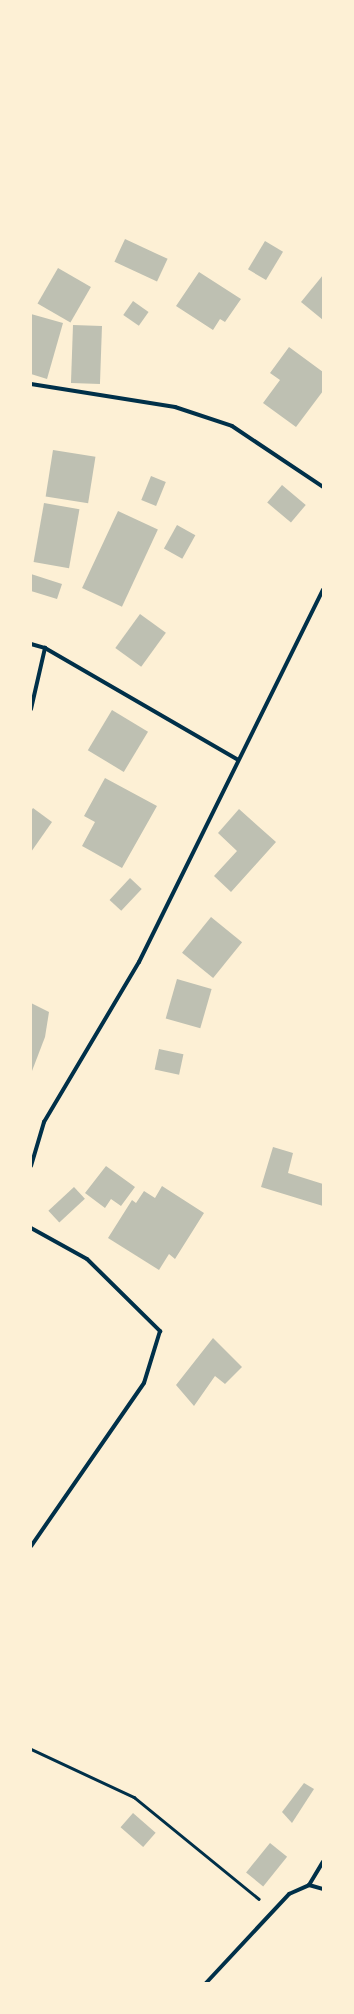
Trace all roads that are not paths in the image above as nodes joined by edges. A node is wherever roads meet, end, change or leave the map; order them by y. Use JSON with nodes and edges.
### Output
{"nodes":[{"id":1,"x":31,"y":384,"type":"edge"},
{"id":2,"x":323,"y":487,"type":"edge"},
{"id":3,"x":323,"y":590,"type":"edge"},
{"id":4,"x":31,"y":644,"type":"edge"},
{"id":5,"x":45,"y":648,"type":"junction"},
{"id":6,"x":31,"y":709,"type":"edge"},
{"id":7,"x":238,"y":760,"type":"junction"},
{"id":8,"x":31,"y":1166,"type":"edge"},
{"id":9,"x":31,"y":1228,"type":"edge"},
{"id":10,"x":31,"y":1546,"type":"edge"},
{"id":11,"x":323,"y":1862,"type":"edge"},
{"id":12,"x":309,"y":1885,"type":"junction"},
{"id":13,"x":323,"y":1889,"type":"edge"},
{"id":14,"x":206,"y":1983,"type":"edge"}],
"edges":[{"from":1,"to":2,"type":"street"},
{"from":3,"to":7,"type":"street"},
{"from":4,"to":5,"type":"street"},
{"from":5,"to":6,"type":"street"},
{"from":5,"to":7,"type":"street"},
{"from":7,"to":8,"type":"street"},
{"from":9,"to":10,"type":"street"},
{"from":11,"to":12,"type":"street"},
{"from":12,"to":13,"type":"street"},
{"from":12,"to":14,"type":"street"}]}
